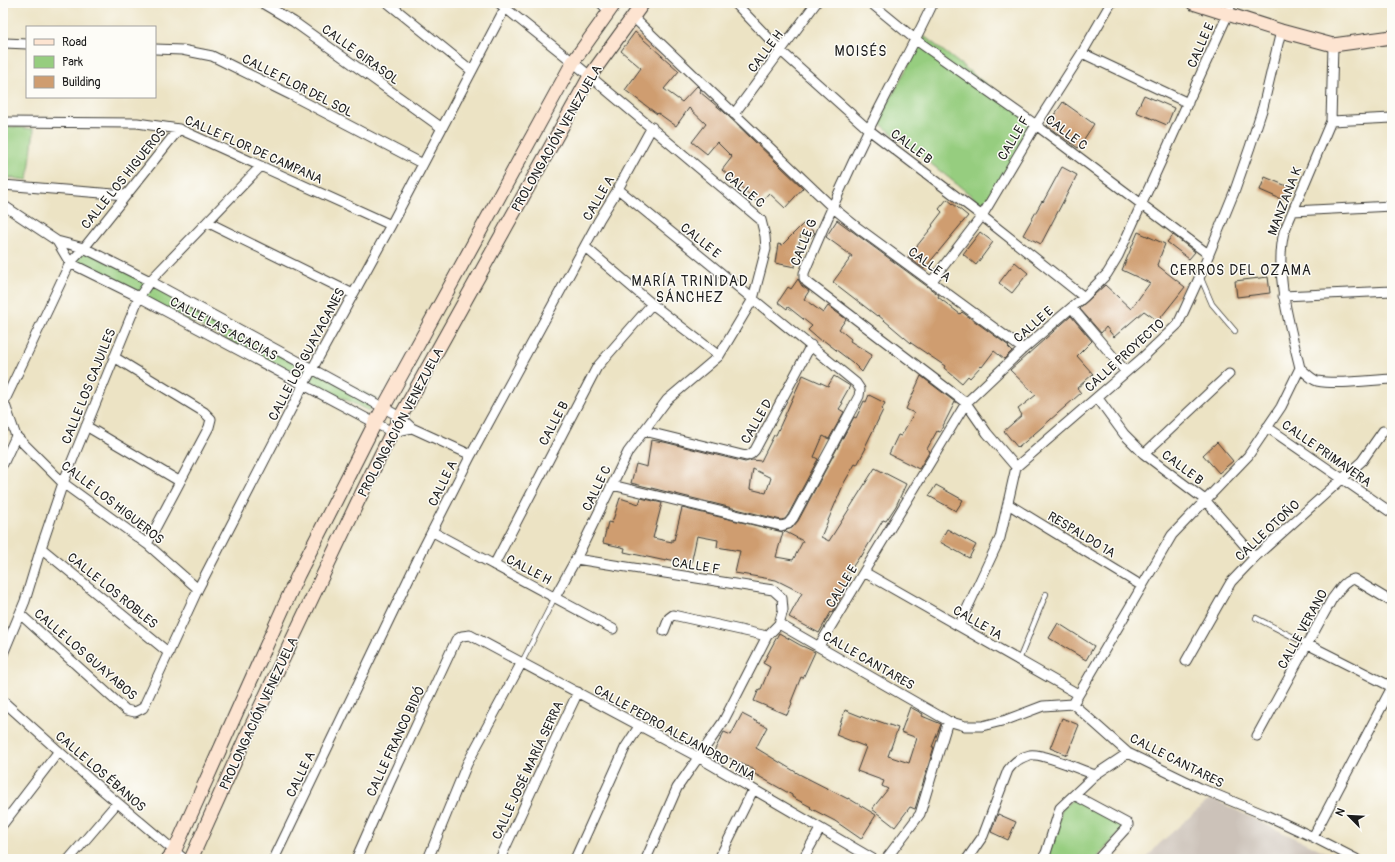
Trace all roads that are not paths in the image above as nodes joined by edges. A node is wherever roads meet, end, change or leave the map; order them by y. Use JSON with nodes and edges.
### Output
{"nodes":[{"id":1,"x":262,"y":3,"type":"edge"},
{"id":2,"x":388,"y":3,"type":"edge"},
{"id":3,"x":643,"y":3,"type":"edge"},
{"id":4,"x":735,"y":3,"type":"edge"},
{"id":5,"x":816,"y":3,"type":"edge"},
{"id":6,"x":871,"y":3,"type":"edge"},
{"id":7,"x":933,"y":3,"type":"edge"},
{"id":8,"x":1111,"y":3,"type":"edge"},
{"id":9,"x":1193,"y":3,"type":"edge"},
{"id":10,"x":502,"y":6,"type":"edge"},
{"id":11,"x":608,"y":6,"type":"edge"},
{"id":12,"x":1230,"y":9,"type":"edge"},
{"id":13,"x":633,"y":17,"type":"junction"},
{"id":14,"x":1281,"y":31,"type":"junction"},
{"id":15,"x":1392,"y":37,"type":"edge"},
{"id":16,"x":916,"y":40,"type":"junction"},
{"id":17,"x":5,"y":43,"type":"dead end"},
{"id":18,"x":26,"y":44,"type":"edge"},
{"id":19,"x":1333,"y":44,"type":"junction"},
{"id":20,"x":156,"y":49,"type":"edge"},
{"id":21,"x":781,"y":50,"type":"junction"},
{"id":22,"x":1082,"y":52,"type":"junction"},
{"id":23,"x":573,"y":62,"type":"junction"},
{"id":24,"x":472,"y":71,"type":"junction"},
{"id":25,"x":590,"y":76,"type":"junction"},
{"id":26,"x":1188,"y":103,"type":"junction"},
{"id":27,"x":734,"y":114,"type":"junction"},
{"id":28,"x":1392,"y":118,"type":"edge"},
{"id":29,"x":1331,"y":121,"type":"junction"},
{"id":30,"x":3,"y":122,"type":"edge"},
{"id":31,"x":1036,"y":125,"type":"junction"},
{"id":32,"x":652,"y":127,"type":"junction"},
{"id":33,"x":442,"y":128,"type":"junction"},
{"id":34,"x":179,"y":129,"type":"junction"},
{"id":35,"x":869,"y":130,"type":"junction"},
{"id":36,"x":423,"y":164,"type":"junction"},
{"id":37,"x":261,"y":166,"type":"junction"},
{"id":38,"x":3,"y":185,"type":"edge"},
{"id":39,"x":618,"y":189,"type":"junction"},
{"id":40,"x":126,"y":195,"type":"junction"},
{"id":41,"x":1141,"y":204,"type":"junction"},
{"id":42,"x":3,"y":205,"type":"edge"},
{"id":43,"x":1392,"y":206,"type":"edge"},
{"id":44,"x":832,"y":207,"type":"junction"},
{"id":45,"x":1293,"y":211,"type":"junction"},
{"id":46,"x":982,"y":216,"type":"junction"},
{"id":47,"x":207,"y":222,"type":"junction"},
{"id":48,"x":391,"y":225,"type":"junction"},
{"id":49,"x":57,"y":241,"type":"junction"},
{"id":50,"x":585,"y":247,"type":"junction"},
{"id":51,"x":84,"y":248,"type":"junction"},
{"id":52,"x":1208,"y":254,"type":"junction"},
{"id":53,"x":70,"y":263,"type":"junction"},
{"id":54,"x":1200,"y":276,"type":"junction"},
{"id":55,"x":150,"y":281,"type":"junction"},
{"id":56,"x":932,"y":282,"type":"junction"},
{"id":57,"x":1392,"y":291,"type":"edge"},
{"id":58,"x":353,"y":294,"type":"junction"},
{"id":59,"x":1283,"y":296,"type":"junction"},
{"id":60,"x":139,"y":297,"type":"junction"},
{"id":61,"x":1084,"y":297,"type":"junction"},
{"id":62,"x":753,"y":299,"type":"junction"},
{"id":63,"x":652,"y":304,"type":"junction"},
{"id":64,"x":1072,"y":308,"type":"junction"},
{"id":65,"x":1235,"y":330,"type":"dead end"},
{"id":66,"x":811,"y":345,"type":"junction"},
{"id":67,"x":1023,"y":349,"type":"junction"},
{"id":68,"x":719,"y":356,"type":"junction"},
{"id":69,"x":114,"y":357,"type":"junction"},
{"id":70,"x":1300,"y":368,"type":"junction"},
{"id":71,"x":313,"y":369,"type":"junction"},
{"id":72,"x":1126,"y":372,"type":"junction"},
{"id":73,"x":1229,"y":374,"type":"dead end"},
{"id":74,"x":1392,"y":379,"type":"edge"},
{"id":75,"x":304,"y":384,"type":"junction"},
{"id":76,"x":1097,"y":396,"type":"junction"},
{"id":77,"x":966,"y":404,"type":"junction"},
{"id":78,"x":384,"y":408,"type":"junction"},
{"id":79,"x":400,"y":417,"type":"junction"},
{"id":80,"x":375,"y":423,"type":"junction"},
{"id":81,"x":86,"y":426,"type":"junction"},
{"id":82,"x":1267,"y":427,"type":"junction"},
{"id":83,"x":412,"y":428,"type":"junction"},
{"id":84,"x":644,"y":431,"type":"junction"},
{"id":85,"x":1383,"y":431,"type":"dead end"},
{"id":86,"x":392,"y":432,"type":"junction"},
{"id":87,"x":16,"y":436,"type":"junction"},
{"id":88,"x":1144,"y":454,"type":"junction"},
{"id":89,"x":471,"y":455,"type":"junction"},
{"id":90,"x":3,"y":464,"type":"edge"},
{"id":91,"x":1016,"y":467,"type":"junction"},
{"id":92,"x":1342,"y":479,"type":"junction"},
{"id":93,"x":179,"y":481,"type":"junction"},
{"id":94,"x":63,"y":483,"type":"junction"},
{"id":95,"x":612,"y":485,"type":"junction"},
{"id":96,"x":1205,"y":500,"type":"junction"},
{"id":97,"x":1008,"y":504,"type":"junction"},
{"id":98,"x":1392,"y":513,"type":"edge"},
{"id":99,"x":432,"y":532,"type":"junction"},
{"id":100,"x":146,"y":544,"type":"junction"},
{"id":101,"x":41,"y":548,"type":"junction"},
{"id":102,"x":1255,"y":557,"type":"junction"},
{"id":103,"x":576,"y":559,"type":"junction"},
{"id":104,"x":494,"y":565,"type":"junction"},
{"id":105,"x":864,"y":572,"type":"junction"},
{"id":106,"x":1142,"y":586,"type":"junction"},
{"id":107,"x":198,"y":589,"type":"junction"},
{"id":108,"x":1046,"y":594,"type":"dead end"},
{"id":109,"x":555,"y":597,"type":"junction"},
{"id":110,"x":1392,"y":602,"type":"edge"},
{"id":111,"x":20,"y":614,"type":"junction"},
{"id":112,"x":1256,"y":618,"type":"dead end"},
{"id":113,"x":779,"y":624,"type":"junction"},
{"id":114,"x":959,"y":626,"type":"junction"},
{"id":115,"x":613,"y":629,"type":"dead end"},
{"id":116,"x":664,"y":631,"type":"dead end"},
{"id":117,"x":462,"y":636,"type":"joint"},
{"id":118,"x":767,"y":636,"type":"junction"},
{"id":119,"x":1307,"y":644,"type":"junction"},
{"id":120,"x":819,"y":646,"type":"junction"},
{"id":121,"x":169,"y":653,"type":"junction"},
{"id":122,"x":3,"y":654,"type":"edge"},
{"id":123,"x":1019,"y":660,"type":"junction"},
{"id":124,"x":1186,"y":661,"type":"dead end"},
{"id":125,"x":522,"y":662,"type":"junction"},
{"id":126,"x":1392,"y":687,"type":"edge"},
{"id":127,"x":578,"y":692,"type":"junction"},
{"id":128,"x":1078,"y":694,"type":"junction"},
{"id":129,"x":3,"y":701,"type":"edge"},
{"id":130,"x":1074,"y":704,"type":"junction"},
{"id":131,"x":135,"y":712,"type":"joint"},
{"id":132,"x":948,"y":721,"type":"junction"},
{"id":133,"x":640,"y":726,"type":"junction"},
{"id":134,"x":1257,"y":736,"type":"dead end"},
{"id":135,"x":59,"y":751,"type":"junction"},
{"id":136,"x":1128,"y":753,"type":"junction"},
{"id":137,"x":698,"y":757,"type":"junction"},
{"id":138,"x":1095,"y":775,"type":"junction"},
{"id":139,"x":753,"y":790,"type":"junction"},
{"id":140,"x":1074,"y":795,"type":"junction"},
{"id":141,"x":117,"y":802,"type":"junction"},
{"id":142,"x":3,"y":824,"type":"edge"},
{"id":143,"x":820,"y":829,"type":"junction"},
{"id":144,"x":1313,"y":837,"type":"junction"},
{"id":145,"x":176,"y":856,"type":"edge"},
{"id":146,"x":69,"y":859,"type":"edge"},
{"id":147,"x":191,"y":859,"type":"edge"},
{"id":148,"x":274,"y":859,"type":"edge"},
{"id":149,"x":356,"y":859,"type":"edge"},
{"id":150,"x":428,"y":859,"type":"edge"},
{"id":151,"x":500,"y":859,"type":"edge"},
{"id":152,"x":575,"y":859,"type":"edge"},
{"id":153,"x":646,"y":859,"type":"edge"},
{"id":154,"x":718,"y":859,"type":"edge"},
{"id":155,"x":803,"y":859,"type":"edge"},
{"id":156,"x":873,"y":859,"type":"edge"},
{"id":157,"x":886,"y":859,"type":"edge"},
{"id":158,"x":967,"y":859,"type":"edge"},
{"id":159,"x":1042,"y":859,"type":"edge"},
{"id":160,"x":1098,"y":859,"type":"edge"},
{"id":161,"x":1356,"y":859,"type":"edge"}],
"edges":[{"from":1,"to":33,"type":"street","name":"CALLE GIRASOL"},
{"from":2,"to":24,"type":"street"},
{"from":3,"to":13,"type":"street","name":"PROLONGACIÓN VENEZUELA"},
{"from":4,"to":21,"type":"street","name":"CALLE B"},
{"from":5,"to":21,"type":"street","name":"CALLE H"},
{"from":6,"to":16,"type":"street","name":"CALLE C"},
{"from":7,"to":16,"type":"street","name":"CALLE G"},
{"from":8,"to":22,"type":"street","name":"CALLE F"},
{"from":9,"to":12,"type":"street"},
{"from":10,"to":23,"type":"street","name":"CALLE C"},
{"from":10,"to":24,"type":"street","name":"CALLE LOS GUAYACANES"},
{"from":11,"to":23,"type":"street","name":"PROLONGACIÓN VENEZUELA"},
{"from":12,"to":14,"type":"street"},
{"from":12,"to":26,"type":"street","name":"CALLE E"},
{"from":13,"to":25,"type":"street","name":"PROLONGACIÓN VENEZUELA"},
{"from":13,"to":27,"type":"street","name":"CALLE A"},
{"from":14,"to":19,"type":"street"},
{"from":14,"to":52,"type":"street","name":"CALLE PROYECTO"},
{"from":15,"to":19,"type":"street"},
{"from":16,"to":31,"type":"street","name":"CALLE C"},
{"from":16,"to":35,"type":"street","name":"CALLE G"},
{"from":17,"to":18,"type":"street"},
{"from":19,"to":29,"type":"street","name":"MANZANA K"},
{"from":20,"to":36,"type":"street","name":"CALLE FLOR DEL SOL"},
{"from":21,"to":27,"type":"street","name":"CALLE H"},
{"from":21,"to":35,"type":"street","name":"CALLE B"},
{"from":22,"to":26,"type":"street"},
{"from":22,"to":31,"type":"street","name":"CALLE F"},
{"from":23,"to":25,"type":"street","name":"CALLE C"},
{"from":23,"to":78,"type":"street","name":"PROLONGACIÓN VENEZUELA"},
{"from":24,"to":33,"type":"street","name":"CALLE LOS GUAYACANES"},
{"from":25,"to":32,"type":"street","name":"CALLE C"},
{"from":25,"to":79,"type":"street","name":"PROLONGACIÓN VENEZUELA"},
{"from":26,"to":41,"type":"street","name":"CALLE E"},
{"from":27,"to":44,"type":"street","name":"CALLE A"},
{"from":28,"to":29,"type":"street"},
{"from":29,"to":45,"type":"street","name":"MANZANA K"},
{"from":30,"to":34,"type":"street","name":"CALLE FLOR DE CAMPANA"},
{"from":31,"to":41,"type":"street","name":"CALLE C"},
{"from":31,"to":46,"type":"street","name":"CALLE F"},
{"from":32,"to":39,"type":"street","name":"CALLE A"},
{"from":32,"to":62,"type":"street","name":"CALLE C"},
{"from":33,"to":36,"type":"street","name":"CALLE LOS GUAYACANES"},
{"from":34,"to":37,"type":"street","name":"CALLE FLOR DE CAMPANA"},
{"from":34,"to":40,"type":"street","name":"CALLE LOS HIGUEROS"},
{"from":35,"to":44,"type":"street","name":"CALLE G"},
{"from":35,"to":46,"type":"street","name":"CALLE B"},
{"from":36,"to":48,"type":"street","name":"CALLE LOS GUAYACANES"},
{"from":37,"to":47,"type":"street","name":"CALLE LOS CAJUILES"},
{"from":37,"to":48,"type":"street","name":"CALLE FLOR DE CAMPANA"},
{"from":38,"to":40,"type":"street"},
{"from":39,"to":50,"type":"street","name":"CALLE A"},
{"from":39,"to":62,"type":"street","name":"CALLE E"},
{"from":40,"to":51,"type":"street","name":"CALLE LOS HIGUEROS"},
{"from":41,"to":52,"type":"street","name":"CALLE C"},
{"from":41,"to":61,"type":"street","name":"CALLE E"},
{"from":42,"to":49,"type":"street","name":"CALLE LAS ACACIAS"},
{"from":43,"to":45,"type":"street"},
{"from":44,"to":56,"type":"street","name":"CALLE A"},
{"from":44,"to":77,"type":"street","name":"CALLE G"},
{"from":45,"to":59,"type":"street","name":"MANZANA K"},
{"from":46,"to":56,"type":"street","name":"CALLE F"},
{"from":46,"to":61,"type":"street","name":"CALLE B"},
{"from":47,"to":55,"type":"street","name":"CALLE LOS CAJUILES"},
{"from":47,"to":58,"type":"street"},
{"from":48,"to":58,"type":"street","name":"CALLE LOS GUAYACANES"},
{"from":49,"to":51,"type":"street","name":"CALLE LAS ACACIAS"},
{"from":49,"to":53,"type":"street","name":"CALLE LAS ACACIAS"},
{"from":50,"to":63,"type":"street"},
{"from":50,"to":89,"type":"street","name":"CALLE A"},
{"from":51,"to":53,"type":"street","name":"CALLE LOS HIGUEROS"},
{"from":51,"to":55,"type":"street","name":"CALLE LAS ACACIAS"},
{"from":52,"to":54,"type":"street","name":"CALLE PROYECTO"},
{"from":53,"to":60,"type":"street","name":"CALLE LAS ACACIAS"},
{"from":53,"to":87,"type":"street","name":"CALLE LOS HIGUEROS"},
{"from":54,"to":65,"type":"lane"},
{"from":54,"to":72,"type":"street","name":"CALLE PROYECTO"},
{"from":55,"to":60,"type":"street","name":"CALLE LOS CAJUILES"},
{"from":55,"to":71,"type":"street","name":"CALLE LAS ACACIAS"},
{"from":56,"to":67,"type":"street","name":"CALLE A"},
{"from":57,"to":59,"type":"street"},
{"from":58,"to":71,"type":"street","name":"CALLE LOS GUAYACANES"},
{"from":59,"to":70,"type":"street","name":"MANZANA K"},
{"from":60,"to":69,"type":"street","name":"CALLE LOS CAJUILES"},
{"from":60,"to":75,"type":"street","name":"CALLE LAS ACACIAS"},
{"from":61,"to":64,"type":"street","name":"CALLE E"},
{"from":62,"to":66,"type":"street","name":"CALLE E"},
{"from":62,"to":68,"type":"street","name":"CALLE C"},
{"from":63,"to":68,"type":"street"},
{"from":63,"to":104,"type":"street","name":"CALLE B"},
{"from":64,"to":67,"type":"street","name":"CALLE E"},
{"from":64,"to":72,"type":"street"},
{"from":66,"to":84,"type":"street","name":"CALLE D"},
{"from":66,"to":95,"type":"street","name":"CALLE E"},
{"from":67,"to":77,"type":"street","name":"CALLE E"},
{"from":68,"to":84,"type":"street","name":"CALLE C"},
{"from":69,"to":81,"type":"street","name":"CALLE LOS CAJUILES"},
{"from":69,"to":93,"type":"street"},
{"from":70,"to":74,"type":"street"},
{"from":70,"to":82,"type":"street"},
{"from":71,"to":75,"type":"street","name":"CALLE LOS GUAYACANES"},
{"from":71,"to":78,"type":"street","name":"CALLE LAS ACACIAS"},
{"from":72,"to":76,"type":"street","name":"CALLE PROYECTO"},
{"from":73,"to":88,"type":"street"},
{"from":75,"to":80,"type":"street","name":"CALLE LAS ACACIAS"},
{"from":75,"to":107,"type":"street","name":"CALLE LOS GUAYACANES"},
{"from":76,"to":88,"type":"street","name":"CALLE B"},
{"from":76,"to":91,"type":"street","name":"CALLE PROYECTO"},
{"from":77,"to":91,"type":"street","name":"CALLE G"},
{"from":77,"to":105,"type":"street","name":"CALLE E"},
{"from":78,"to":79,"type":"street","name":"CALLE LAS ACACIAS"},
{"from":78,"to":80,"type":"street","name":"PROLONGACIÓN VENEZUELA"},
{"from":79,"to":83,"type":"street","name":"CALLE LAS ACACIAS"},
{"from":79,"to":86,"type":"street","name":"PROLONGACIÓN VENEZUELA"},
{"from":80,"to":86,"type":"street","name":"CALLE LAS ACACIAS"},
{"from":80,"to":145,"type":"street","name":"PROLONGACIÓN VENEZUELA"},
{"from":81,"to":93,"type":"street"},
{"from":81,"to":94,"type":"street","name":"CALLE LOS CAJUILES"},
{"from":82,"to":92,"type":"street","name":"CALLE PRIMAVERA"},
{"from":82,"to":96,"type":"street"},
{"from":83,"to":86,"type":"street"},
{"from":83,"to":89,"type":"street","name":"CALLE LAS ACACIAS"},
{"from":84,"to":95,"type":"street","name":"CALLE C"},
{"from":85,"to":92,"type":"street","name":"CALLE OTOÑO"},
{"from":86,"to":147,"type":"street","name":"PROLONGACIÓN VENEZUELA"},
{"from":87,"to":90,"type":"street"},
{"from":87,"to":94,"type":"street","name":"CALLE LOS HIGUEROS"},
{"from":88,"to":96,"type":"street","name":"CALLE B"},
{"from":89,"to":99,"type":"street","name":"CALLE A"},
{"from":91,"to":97,"type":"street"},
{"from":92,"to":98,"type":"street","name":"CALLE PRIMAVERA"},
{"from":92,"to":102,"type":"street","name":"CALLE OTOÑO"},
{"from":93,"to":100,"type":"street"},
{"from":94,"to":100,"type":"street","name":"CALLE LOS HIGUEROS"},
{"from":94,"to":101,"type":"street","name":"CALLE LOS CAJUILES"},
{"from":95,"to":103,"type":"street","name":"CALLE C"},
{"from":96,"to":102,"type":"street","name":"CALLE B"},
{"from":96,"to":106,"type":"street"},
{"from":97,"to":106,"type":"street","name":"RESPALDO 1A"},
{"from":97,"to":114,"type":"street"},
{"from":99,"to":104,"type":"street","name":"CALLE H"},
{"from":99,"to":148,"type":"street","name":"CALLE A"},
{"from":100,"to":107,"type":"street","name":"CALLE LOS HIGUEROS"},
{"from":101,"to":111,"type":"street","name":"CALLE LOS CAJUILES"},
{"from":101,"to":121,"type":"street","name":"CALLE LOS ROBLES"},
{"from":102,"to":124,"type":"street","name":"CALLE OTOÑO"},
{"from":103,"to":109,"type":"street","name":"CALLE C"},
{"from":103,"to":113,"type":"street","name":"CALLE F"},
{"from":104,"to":109,"type":"street","name":"CALLE H"},
{"from":105,"to":114,"type":"street","name":"CALLE 1A"},
{"from":105,"to":120,"type":"street","name":"CALLE E"},
{"from":106,"to":128,"type":"street"},
{"from":107,"to":121,"type":"street","name":"CALLE LOS GUAYACANES"},
{"from":108,"to":123,"type":"lane"},
{"from":109,"to":115,"type":"street","name":"CALLE H"},
{"from":109,"to":125,"type":"lane"},
{"from":110,"to":119,"type":"street","name":"CALLE VERANO"},
{"from":111,"to":122,"type":"street","name":"CALLE LOS CAJUILES"},
{"from":111,"to":131,"type":"street","name":"CALLE LOS GUAYABOS"},
{"from":112,"to":119,"type":"lane"},
{"from":113,"to":118,"type":"street"},
{"from":113,"to":120,"type":"street","name":"CALLE CANTARES"},
{"from":114,"to":123,"type":"street","name":"CALLE 1A"},
{"from":116,"to":118,"type":"street"},
{"from":117,"to":125,"type":"street","name":"CALLE PEDRO ALEJANDRO PINA"},
{"from":117,"to":149,"type":"street","name":"CALLE FRANCO BIDÓ"},
{"from":118,"to":137,"type":"street"},
{"from":119,"to":126,"type":"street"},
{"from":119,"to":134,"type":"street","name":"CALLE VERANO"},
{"from":120,"to":132,"type":"street","name":"CALLE CANTARES"},
{"from":121,"to":131,"type":"street","name":"CALLE LOS GUAYACANES"},
{"from":123,"to":128,"type":"street","name":"CALLE 1A"},
{"from":125,"to":127,"type":"street","name":"CALLE PEDRO ALEJANDRO PINA"},
{"from":125,"to":150,"type":"street"},
{"from":126,"to":144,"type":"street"},
{"from":127,"to":133,"type":"street","name":"CALLE PEDRO ALEJANDRO PINA"},
{"from":127,"to":151,"type":"street","name":"CALLE JOSÉ MARÍA SERRA"},
{"from":128,"to":130,"type":"street"},
{"from":129,"to":135,"type":"street","name":"CALLE LOS ÉBANOS"},
{"from":130,"to":132,"type":"street","name":"CALLE CANTARES"},
{"from":130,"to":136,"type":"street","name":"CALLE CANTARES"},
{"from":132,"to":157,"type":"street"},
{"from":133,"to":137,"type":"street","name":"CALLE PEDRO ALEJANDRO PINA"},
{"from":133,"to":152,"type":"street"},
{"from":135,"to":141,"type":"street","name":"CALLE LOS ÉBANOS"},
{"from":135,"to":142,"type":"street"},
{"from":136,"to":138,"type":"street"},
{"from":136,"to":144,"type":"street","name":"CALLE CANTARES"},
{"from":137,"to":139,"type":"street","name":"CALLE PEDRO ALEJANDRO PINA"},
{"from":137,"to":153,"type":"street"},
{"from":138,"to":140,"type":"street"},
{"from":138,"to":158,"type":"street"},
{"from":139,"to":143,"type":"street","name":"CALLE PEDRO ALEJANDRO PINA"},
{"from":139,"to":154,"type":"street"},
{"from":140,"to":159,"type":"street"},
{"from":140,"to":160,"type":"street"},
{"from":141,"to":145,"type":"street","name":"CALLE LOS ÉBANOS"},
{"from":141,"to":146,"type":"street"},
{"from":143,"to":155,"type":"street"},
{"from":143,"to":156,"type":"street","name":"CALLE PEDRO ALEJANDRO PINA"},
{"from":144,"to":161,"type":"street","name":"CALLE CANTARES"}]}
